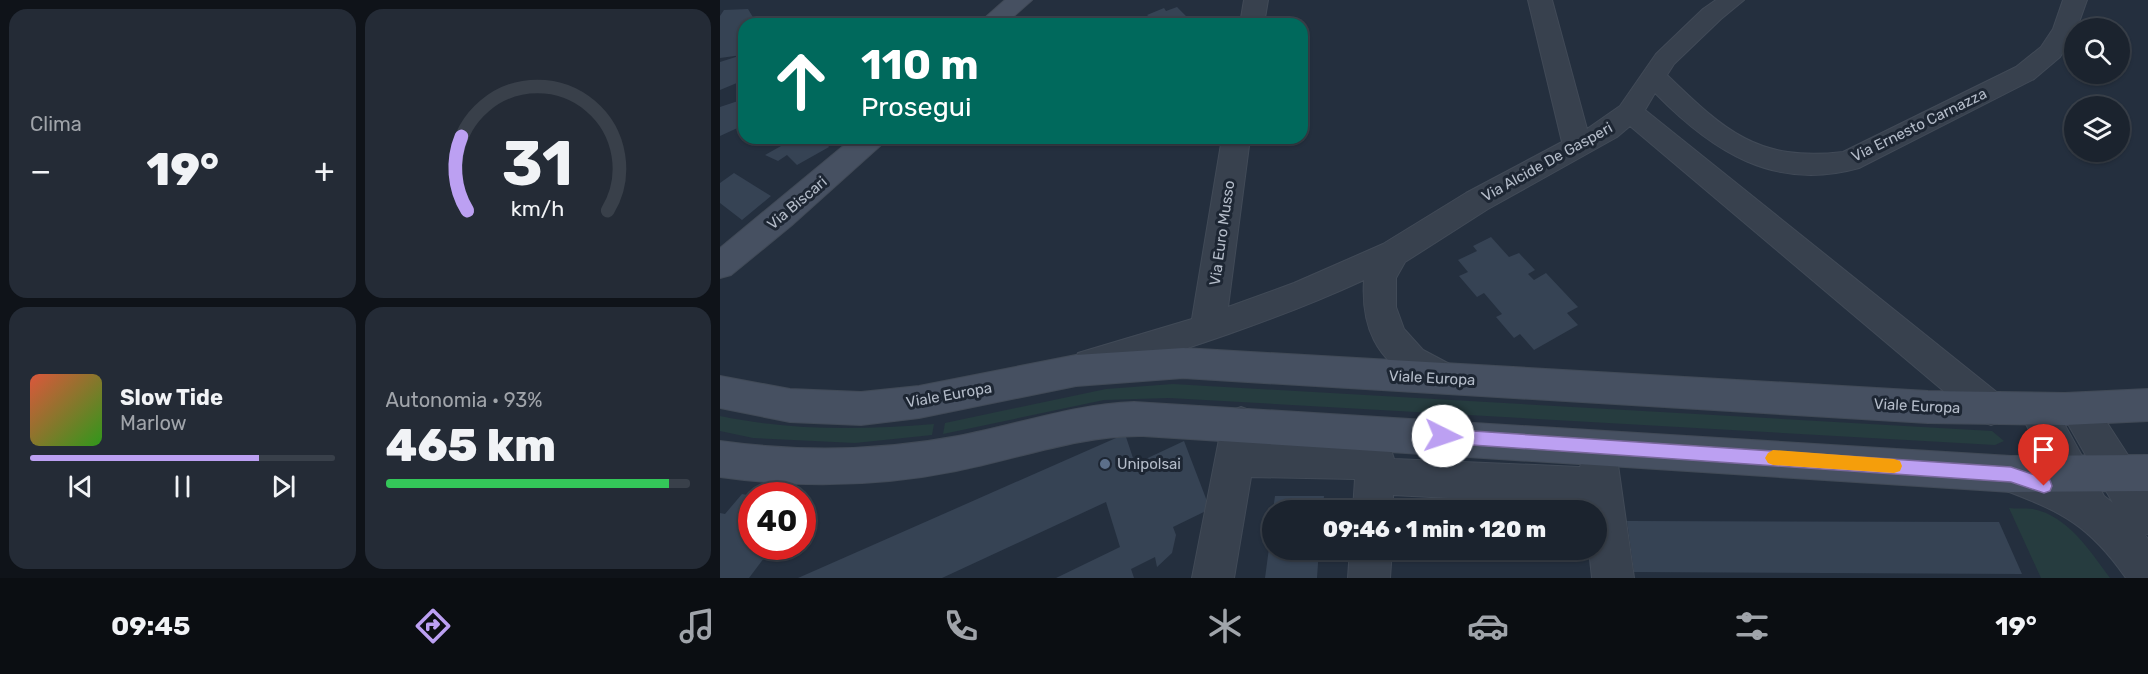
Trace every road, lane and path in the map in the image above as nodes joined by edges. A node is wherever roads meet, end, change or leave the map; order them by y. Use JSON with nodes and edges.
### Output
{"nodes":[{"id":1,"x":1020,"y":0,"type":"edge"},
{"id":2,"x":1256,"y":0,"type":"edge"},
{"id":3,"x":1540,"y":0,"type":"edge"},
{"id":4,"x":1732,"y":0,"type":"edge"},
{"id":5,"x":2076,"y":0,"type":"edge"},
{"id":6,"x":998,"y":18,"type":"edge"},
{"id":7,"x":1253,"y":18,"type":"edge"},
{"id":8,"x":1640,"y":95,"type":"junction"},
{"id":9,"x":864,"y":144,"type":"edge"},
{"id":10,"x":1235,"y":144,"type":"edge"},
{"id":11,"x":1577,"y":145,"type":"junction"},
{"id":12,"x":1394,"y":253,"type":"junction"},
{"id":13,"x":720,"y":266,"type":"edge"},
{"id":14,"x":1208,"y":328,"type":"junction"},
{"id":15,"x":1061,"y":373,"type":"junction"},
{"id":16,"x":1444,"y":379,"type":"junction"},
{"id":17,"x":720,"y":392,"type":"edge"},
{"id":18,"x":2148,"y":405,"type":"edge"},
{"id":19,"x":1990,"y":409,"type":"junction"},
{"id":20,"x":2037,"y":410,"type":"junction"},
{"id":21,"x":2078,"y":410,"type":"junction"},
{"id":22,"x":1237,"y":441,"type":"junction"},
{"id":23,"x":1596,"y":446,"type":"junction"},
{"id":24,"x":720,"y":459,"type":"edge"},
{"id":25,"x":1375,"y":470,"type":"edge"},
{"id":26,"x":2011,"y":474,"type":"junction"},
{"id":27,"x":2073,"y":475,"type":"junction"},
{"id":28,"x":1601,"y":487,"type":"junction"},
{"id":29,"x":2141,"y":498,"type":"edge"},
{"id":30,"x":2093,"y":512,"type":"junction"},
{"id":31,"x":1370,"y":560,"type":"edge"},
{"id":32,"x":2148,"y":574,"type":"edge"},
{"id":33,"x":1213,"y":578,"type":"edge"},
{"id":34,"x":1369,"y":578,"type":"edge"},
{"id":35,"x":1613,"y":578,"type":"edge"}],
"edges":[{"from":1,"to":6,"type":"street"},
{"from":2,"to":7,"type":"street"},
{"from":3,"to":11,"type":"street"},
{"from":4,"to":8,"type":"street","name":"Via Alcide De Gasperi"},
{"from":5,"to":8,"type":"street","name":"Via Ernesto Carnazza"},
{"from":8,"to":11,"type":"street","name":"Via Alcide De Gasperi"},
{"from":8,"to":19,"type":"street"},
{"from":9,"to":13,"type":"street","name":"Via Biscari"},
{"from":10,"to":14,"type":"street","name":"Via Euro Musso"},
{"from":11,"to":12,"type":"street","name":"Via Alcide De Gasperi"},
{"from":12,"to":14,"type":"street","name":"Via Alcide De Gasperi"},
{"from":12,"to":16,"type":"street"},
{"from":14,"to":15,"type":"street","name":"Via Alcide De Gasperi"},
{"from":15,"to":16,"type":"street","name":"Viale Europa"},
{"from":15,"to":17,"type":"street","name":"Viale Europa"},
{"from":16,"to":19,"type":"street","name":"Viale Europa"},
{"from":18,"to":21,"type":"street","name":"Viale Europa"},
{"from":19,"to":20,"type":"street","name":"Viale Europa"},
{"from":20,"to":21,"type":"street","name":"Viale Europa"},
{"from":20,"to":27,"type":"street"},
{"from":21,"to":29,"type":"street"},
{"from":22,"to":24,"type":"street"},
{"from":22,"to":25,"type":"street"},
{"from":22,"to":33,"type":"street"},
{"from":23,"to":25,"type":"street"},
{"from":23,"to":26,"type":"street"},
{"from":23,"to":28,"type":"street"},
{"from":25,"to":28,"type":"street"},
{"from":26,"to":27,"type":"street"},
{"from":26,"to":30,"type":"street"},
{"from":27,"to":29,"type":"street"},
{"from":27,"to":30,"type":"street"},
{"from":28,"to":35,"type":"street"},
{"from":30,"to":32,"type":"street"},
{"from":31,"to":34,"type":"street"}]}
